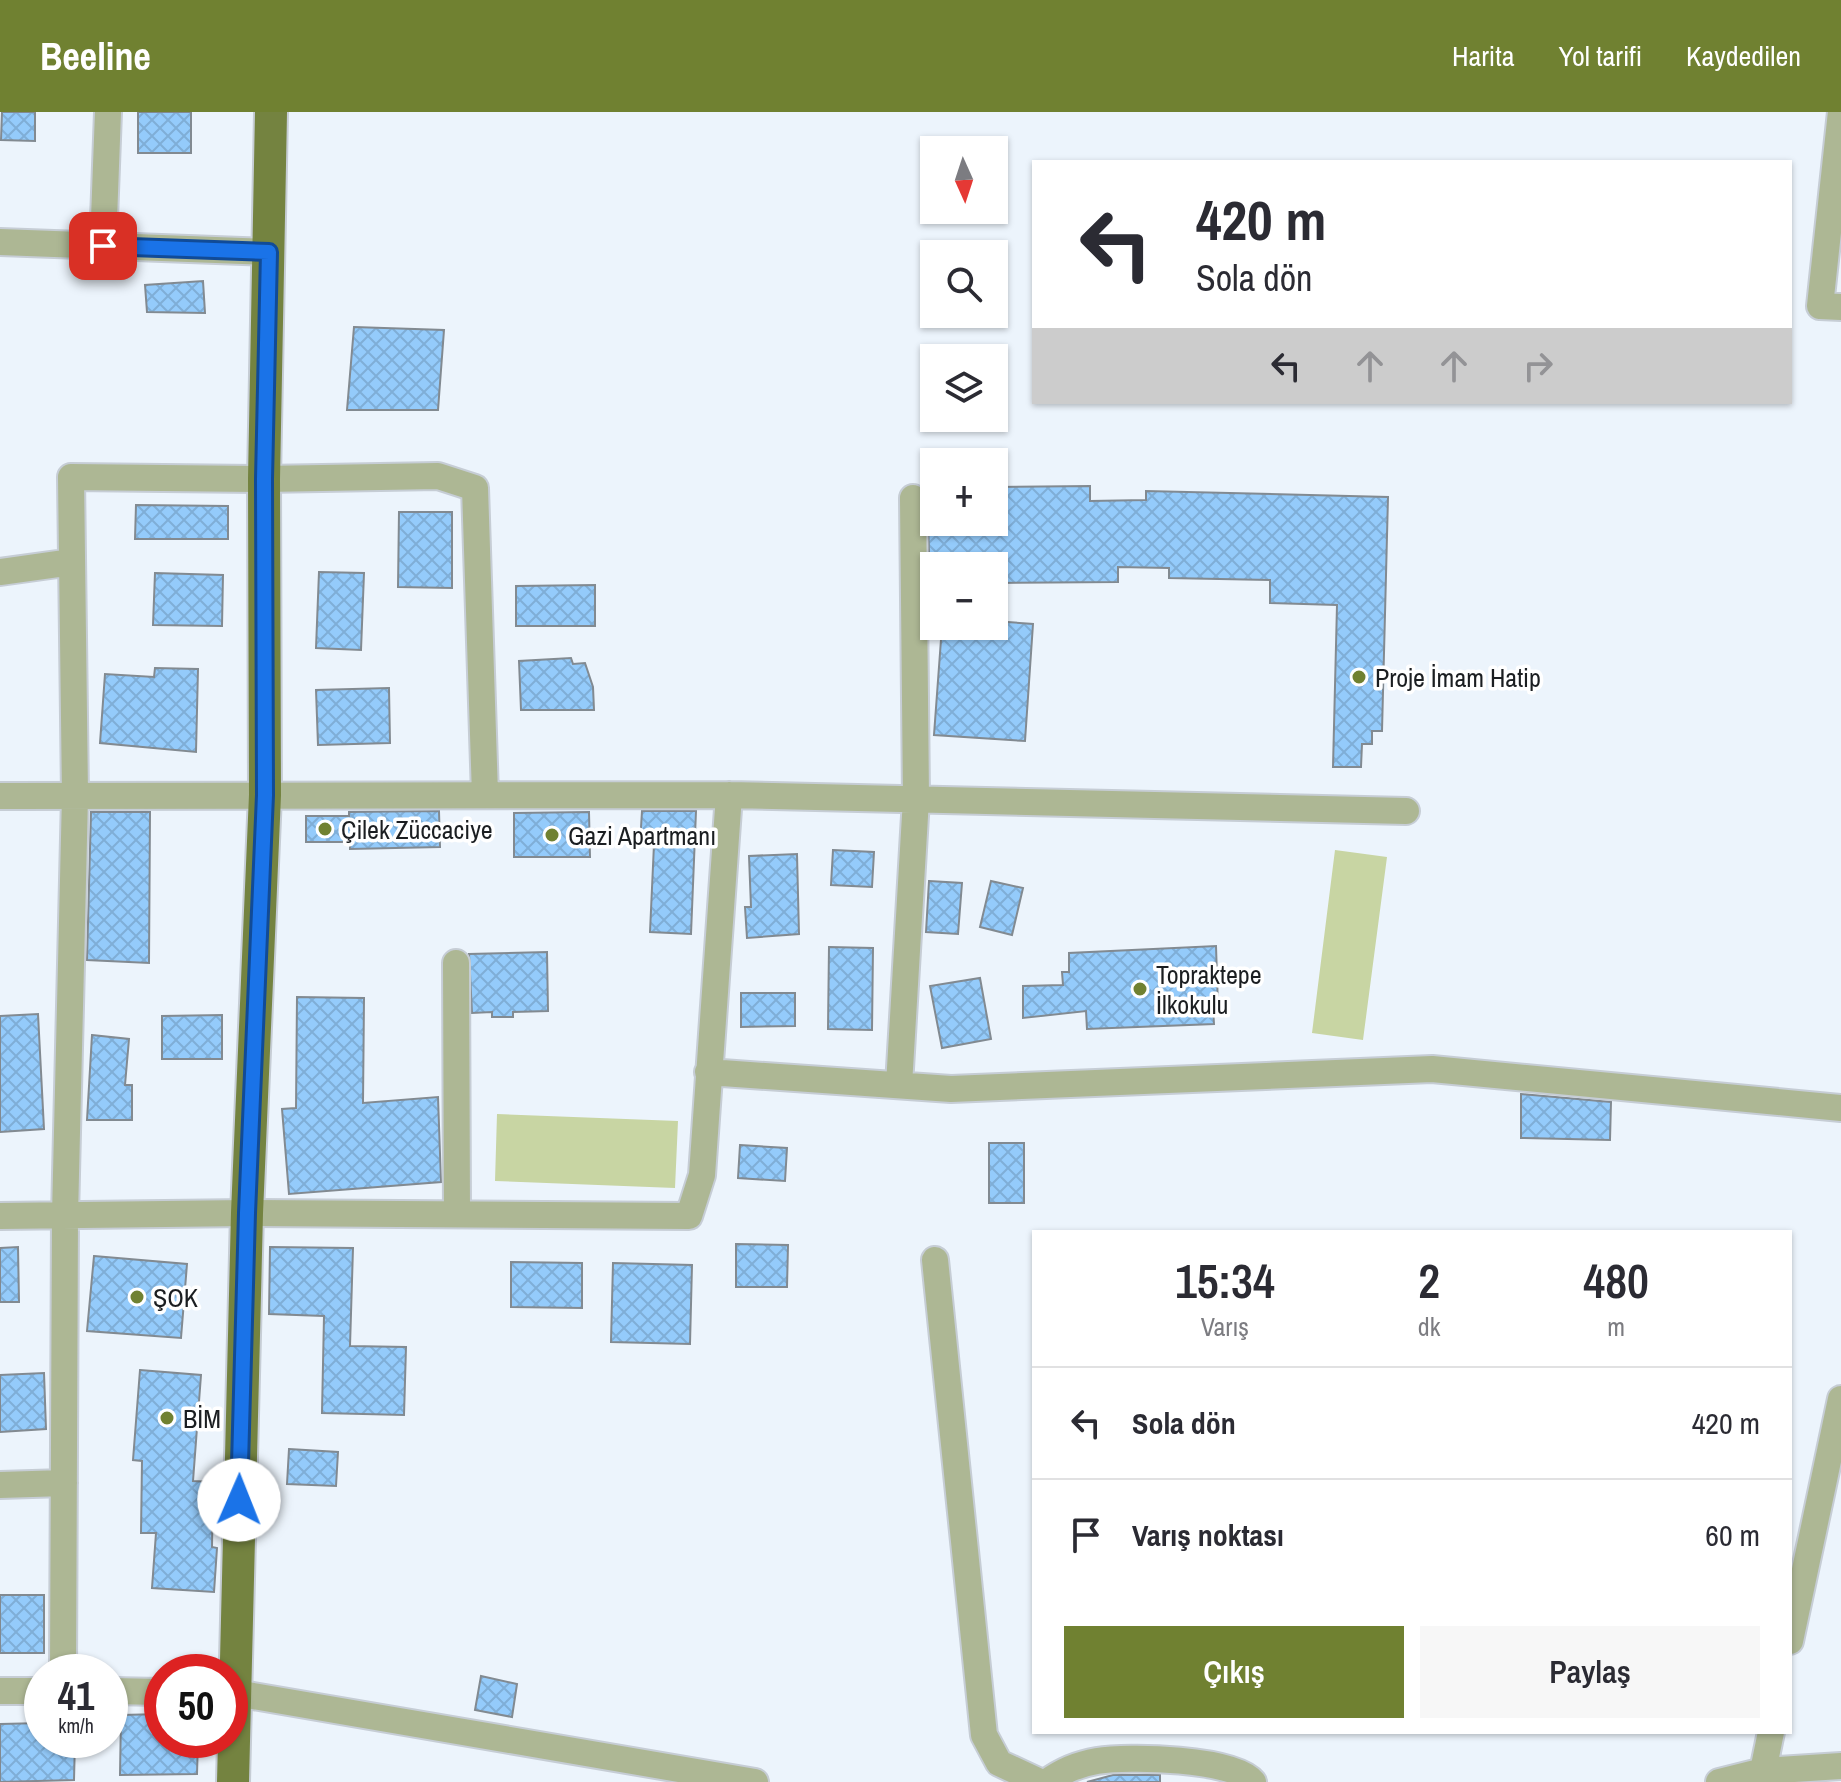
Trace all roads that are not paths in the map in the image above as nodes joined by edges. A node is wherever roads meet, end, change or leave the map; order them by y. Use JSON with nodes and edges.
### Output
{"nodes":[{"id":1,"x":108,"y":112,"type":"edge"},
{"id":2,"x":271,"y":112,"type":"edge"},
{"id":3,"x":1841,"y":112,"type":"edge"},
{"id":4,"x":0,"y":242,"type":"edge"},
{"id":5,"x":103,"y":246,"type":"junction"},
{"id":6,"x":269,"y":252,"type":"junction"},
{"id":7,"x":1841,"y":307,"type":"edge"},
{"id":8,"x":264,"y":479,"type":"junction"},
{"id":9,"x":913,"y":498,"type":"dead end"},
{"id":10,"x":72,"y":562,"type":"junction"},
{"id":11,"x":0,"y":572,"type":"edge"},
{"id":12,"x":265,"y":795,"type":"junction"},
{"id":13,"x":485,"y":795,"type":"junction"},
{"id":14,"x":729,"y":795,"type":"junction"},
{"id":15,"x":0,"y":796,"type":"edge"},
{"id":16,"x":75,"y":796,"type":"junction"},
{"id":17,"x":916,"y":799,"type":"junction"},
{"id":18,"x":1406,"y":811,"type":"dead end"},
{"id":19,"x":456,"y":963,"type":"dead end"},
{"id":20,"x":708,"y":1072,"type":"junction"},
{"id":21,"x":899,"y":1085,"type":"junction"},
{"id":22,"x":1841,"y":1108,"type":"edge"},
{"id":23,"x":247,"y":1213,"type":"junction"},
{"id":24,"x":457,"y":1214,"type":"junction"},
{"id":25,"x":0,"y":1216,"type":"edge"},
{"id":26,"x":65,"y":1216,"type":"junction"},
{"id":27,"x":935,"y":1260,"type":"dead end"},
{"id":28,"x":1841,"y":1399,"type":"edge"},
{"id":29,"x":64,"y":1483,"type":"junction"},
{"id":30,"x":0,"y":1485,"type":"edge"},
{"id":31,"x":1792,"y":1632,"type":"edge"},
{"id":32,"x":63,"y":1654,"type":"edge"},
{"id":33,"x":233,"y":1654,"type":"edge"},
{"id":34,"x":0,"y":1691,"type":"edge"},
{"id":35,"x":24,"y":1691,"type":"edge"},
{"id":36,"x":248,"y":1695,"type":"edge"},
{"id":37,"x":1771,"y":1734,"type":"edge"},
{"id":38,"x":233,"y":1758,"type":"edge"},
{"id":39,"x":1841,"y":1766,"type":"edge"},
{"id":40,"x":1763,"y":1771,"type":"junction"},
{"id":41,"x":233,"y":1782,"type":"edge"},
{"id":42,"x":755,"y":1782,"type":"edge"},
{"id":43,"x":1040,"y":1782,"type":"edge"},
{"id":44,"x":1047,"y":1782,"type":"edge"},
{"id":45,"x":1253,"y":1782,"type":"edge"},
{"id":46,"x":1719,"y":1782,"type":"edge"}],
"edges":[{"from":1,"to":5,"type":"street"},
{"from":2,"to":6,"type":"main road"},
{"from":3,"to":7,"type":"street"},
{"from":4,"to":5,"type":"street"},
{"from":5,"to":6,"type":"street"},
{"from":6,"to":8,"type":"main road"},
{"from":8,"to":10,"type":"street"},
{"from":8,"to":12,"type":"main road"},
{"from":8,"to":13,"type":"street"},
{"from":9,"to":17,"type":"street"},
{"from":10,"to":11,"type":"street"},
{"from":10,"to":16,"type":"street"},
{"from":12,"to":13,"type":"street"},
{"from":12,"to":16,"type":"street"},
{"from":12,"to":23,"type":"main road"},
{"from":13,"to":14,"type":"street"},
{"from":14,"to":17,"type":"street"},
{"from":14,"to":20,"type":"street"},
{"from":15,"to":16,"type":"street"},
{"from":16,"to":26,"type":"street"},
{"from":17,"to":18,"type":"street"},
{"from":17,"to":21,"type":"street"},
{"from":19,"to":24,"type":"street"},
{"from":20,"to":21,"type":"street"},
{"from":20,"to":24,"type":"street"},
{"from":21,"to":22,"type":"street"},
{"from":23,"to":24,"type":"street"},
{"from":23,"to":26,"type":"street"},
{"from":23,"to":33,"type":"main road"},
{"from":25,"to":26,"type":"street"},
{"from":26,"to":29,"type":"street"},
{"from":27,"to":43,"type":"street"},
{"from":28,"to":31,"type":"street"},
{"from":29,"to":30,"type":"street"},
{"from":29,"to":32,"type":"street"},
{"from":34,"to":35,"type":"street"},
{"from":36,"to":42,"type":"street"},
{"from":37,"to":40,"type":"street"},
{"from":38,"to":41,"type":"main road"},
{"from":39,"to":40,"type":"street"},
{"from":40,"to":46,"type":"street"},
{"from":44,"to":45,"type":"street"}]}
